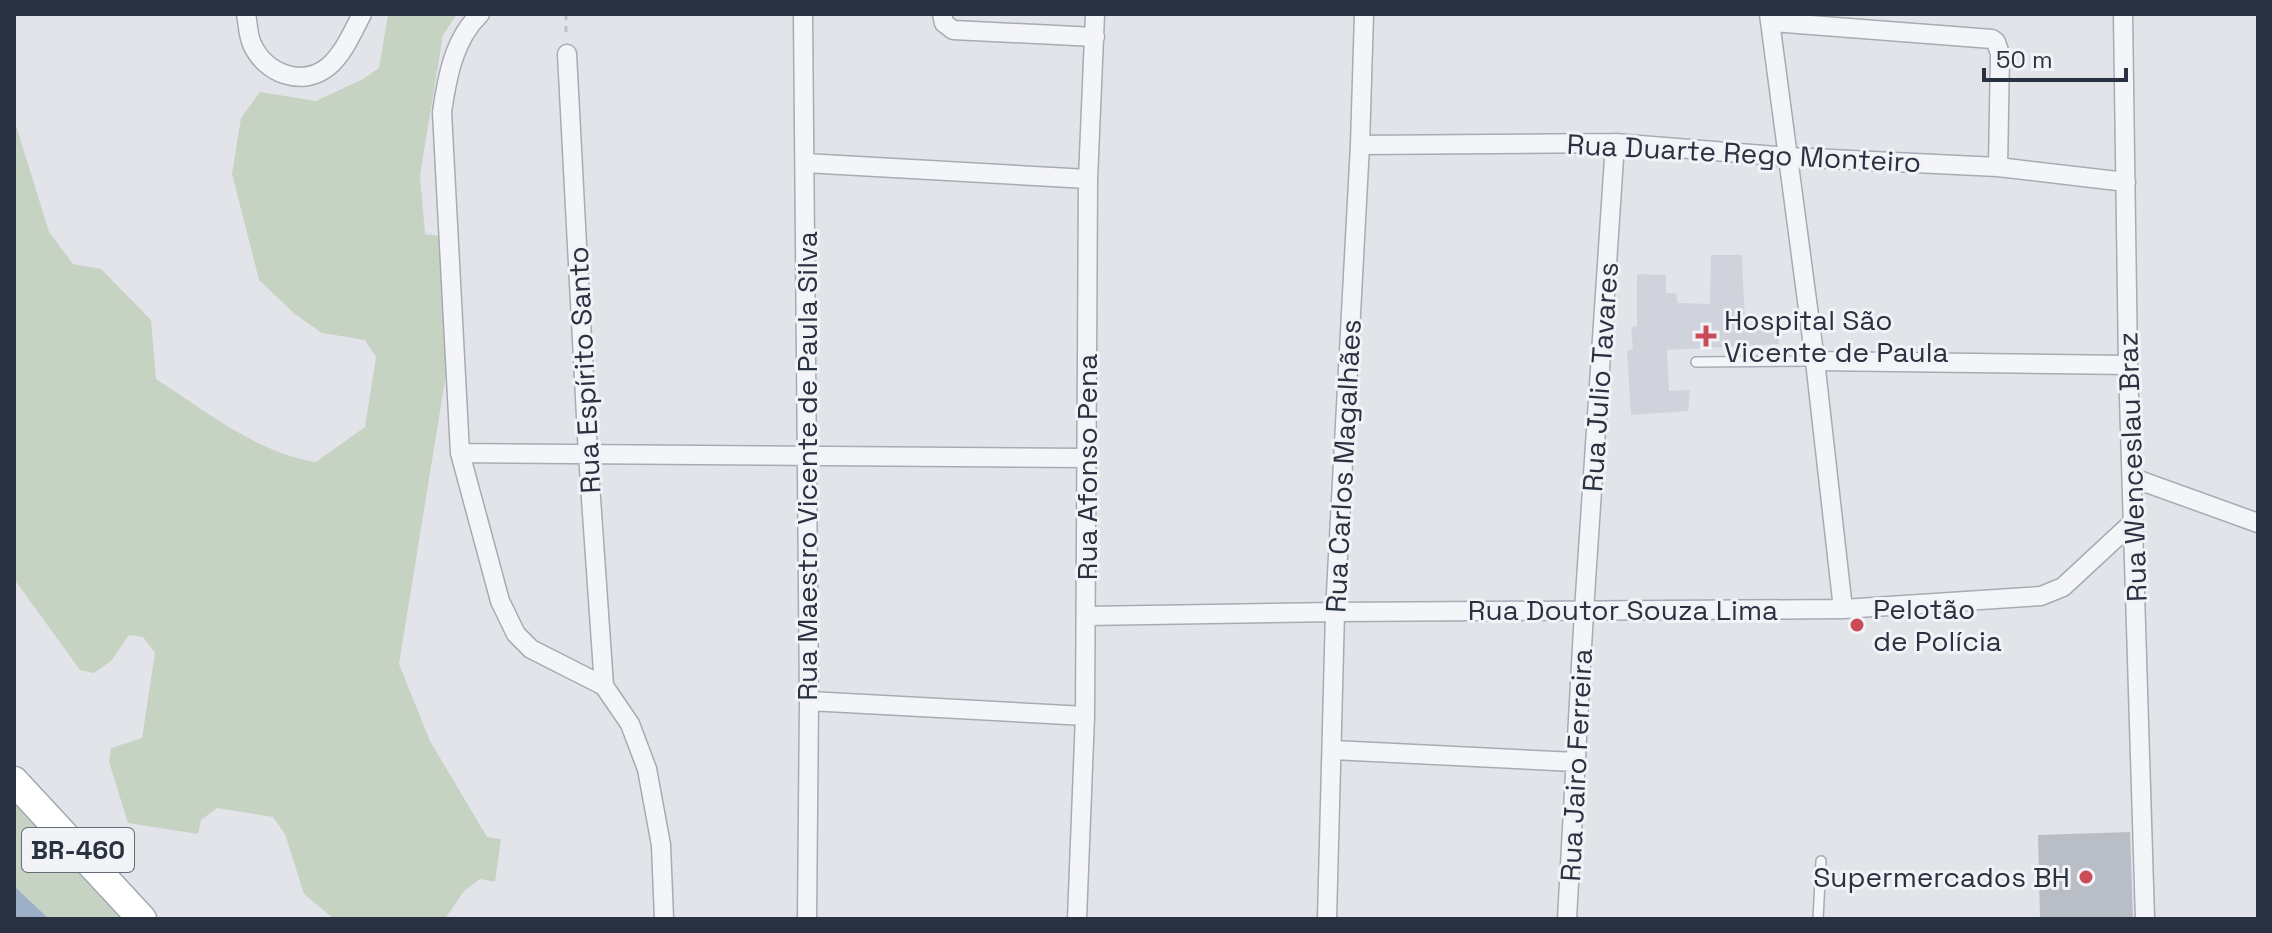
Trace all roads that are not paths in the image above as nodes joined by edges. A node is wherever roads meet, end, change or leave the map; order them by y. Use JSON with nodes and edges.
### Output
{"nodes":[{"id":1,"x":246,"y":14,"type":"edge"},
{"id":2,"x":362,"y":14,"type":"edge"},
{"id":3,"x":480,"y":14,"type":"edge"},
{"id":4,"x":803,"y":14,"type":"edge"},
{"id":5,"x":942,"y":14,"type":"edge"},
{"id":6,"x":1095,"y":14,"type":"edge"},
{"id":7,"x":1364,"y":14,"type":"edge"},
{"id":8,"x":2123,"y":14,"type":"edge"},
{"id":9,"x":1770,"y":18,"type":"edge"},
{"id":10,"x":1095,"y":37,"type":"junction"},
{"id":11,"x":567,"y":54,"type":"dead end"},
{"id":12,"x":1615,"y":143,"type":"junction"},
{"id":13,"x":1360,"y":145,"type":"junction"},
{"id":14,"x":1789,"y":157,"type":"junction"},
{"id":15,"x":805,"y":163,"type":"junction"},
{"id":16,"x":1998,"y":167,"type":"junction"},
{"id":17,"x":1088,"y":179,"type":"junction"},
{"id":18,"x":2126,"y":182,"type":"junction"},
{"id":19,"x":1815,"y":361,"type":"junction"},
{"id":20,"x":1696,"y":362,"type":"dead end"},
{"id":21,"x":2128,"y":365,"type":"junction"},
{"id":22,"x":460,"y":453,"type":"junction"},
{"id":23,"x":588,"y":455,"type":"junction"},
{"id":24,"x":806,"y":456,"type":"junction"},
{"id":25,"x":1087,"y":458,"type":"junction"},
{"id":26,"x":2133,"y":478,"type":"junction"},
{"id":27,"x":2133,"y":522,"type":"junction"},
{"id":28,"x":2258,"y":523,"type":"edge"},
{"id":29,"x":1843,"y":609,"type":"junction"},
{"id":30,"x":1584,"y":611,"type":"junction"},
{"id":31,"x":1335,"y":612,"type":"junction"},
{"id":32,"x":1086,"y":616,"type":"junction"},
{"id":33,"x":604,"y":686,"type":"junction"},
{"id":34,"x":809,"y":701,"type":"junction"},
{"id":35,"x":1085,"y":716,"type":"junction"},
{"id":36,"x":1333,"y":750,"type":"junction"},
{"id":37,"x":1575,"y":762,"type":"junction"},
{"id":38,"x":14,"y":781,"type":"edge"},
{"id":39,"x":1821,"y":861,"type":"dead end"},
{"id":40,"x":142,"y":919,"type":"edge"},
{"id":41,"x":664,"y":919,"type":"edge"},
{"id":42,"x":807,"y":919,"type":"edge"},
{"id":43,"x":1077,"y":919,"type":"edge"},
{"id":44,"x":1327,"y":919,"type":"edge"},
{"id":45,"x":1567,"y":919,"type":"edge"},
{"id":46,"x":1818,"y":919,"type":"edge"},
{"id":47,"x":2145,"y":919,"type":"edge"}],
"edges":[{"from":1,"to":2,"type":"street"},
{"from":3,"to":22,"type":"street"},
{"from":4,"to":15,"type":"street","name":"Rua Maestro Vicente de Paula Silva"},
{"from":5,"to":10,"type":"street"},
{"from":6,"to":10,"type":"street","name":"Rua Afonso Pena"},
{"from":7,"to":13,"type":"street","name":"Rua Carlos Magalhães"},
{"from":8,"to":18,"type":"street","name":"Rua Wenceslau Braz"},
{"from":9,"to":14,"type":"street"},
{"from":9,"to":16,"type":"street"},
{"from":10,"to":17,"type":"street","name":"Rua Afonso Pena"},
{"from":11,"to":23,"type":"street","name":"Rua Espírito Santo"},
{"from":12,"to":13,"type":"street","name":"Rua Duarte Rego Monteiro"},
{"from":12,"to":14,"type":"street","name":"Rua Duarte Rego Monteiro"},
{"from":12,"to":30,"type":"street","name":"Rua Julio Tavares"},
{"from":13,"to":31,"type":"street","name":"Rua Carlos Magalhães"},
{"from":14,"to":16,"type":"street","name":"Rua Duarte Rego Monteiro"},
{"from":14,"to":19,"type":"street"},
{"from":15,"to":17,"type":"street"},
{"from":15,"to":24,"type":"street","name":"Rua Maestro Vicente de Paula Silva"},
{"from":16,"to":18,"type":"street","name":"Rua Duarte Rego Monteiro"},
{"from":17,"to":25,"type":"street","name":"Rua Afonso Pena"},
{"from":18,"to":21,"type":"street","name":"Rua Wenceslau Braz"},
{"from":19,"to":20,"type":"lane"},
{"from":19,"to":21,"type":"street"},
{"from":19,"to":29,"type":"street"},
{"from":21,"to":26,"type":"street","name":"Rua Wenceslau Braz"},
{"from":22,"to":23,"type":"street"},
{"from":22,"to":33,"type":"street"},
{"from":23,"to":24,"type":"street"},
{"from":23,"to":33,"type":"street","name":"Rua Espírito Santo"},
{"from":24,"to":25,"type":"street"},
{"from":24,"to":34,"type":"street","name":"Rua Maestro Vicente de Paula Silva"},
{"from":25,"to":32,"type":"street","name":"Rua Afonso Pena"},
{"from":26,"to":27,"type":"street","name":"Rua Wenceslau Braz"},
{"from":26,"to":28,"type":"street"},
{"from":27,"to":29,"type":"street","name":"Rua Doutor Souza Lima"},
{"from":27,"to":47,"type":"street","name":"Rua Wenceslau Braz"},
{"from":29,"to":30,"type":"street","name":"Rua Doutor Souza Lima"},
{"from":30,"to":31,"type":"street","name":"Rua Doutor Souza Lima"},
{"from":30,"to":37,"type":"street","name":"Rua Jairo Ferreira"},
{"from":31,"to":32,"type":"street","name":"Rua Doutor Souza Lima"},
{"from":31,"to":36,"type":"street","name":"Rua Carlos Magalhães"},
{"from":32,"to":35,"type":"street","name":"Rua Afonso Pena"},
{"from":33,"to":41,"type":"street"},
{"from":34,"to":35,"type":"street"},
{"from":34,"to":42,"type":"street","name":"Rua Maestro Vicente de Paula Silva"},
{"from":35,"to":43,"type":"street","name":"Rua Afonso Pena"},
{"from":36,"to":37,"type":"street"},
{"from":36,"to":44,"type":"street","name":"Rua Carlos Magalhães"},
{"from":37,"to":45,"type":"street","name":"Rua Jairo Ferreira"},
{"from":38,"to":40,"type":"main road","number":"BR-460"},
{"from":39,"to":46,"type":"lane"}]}
